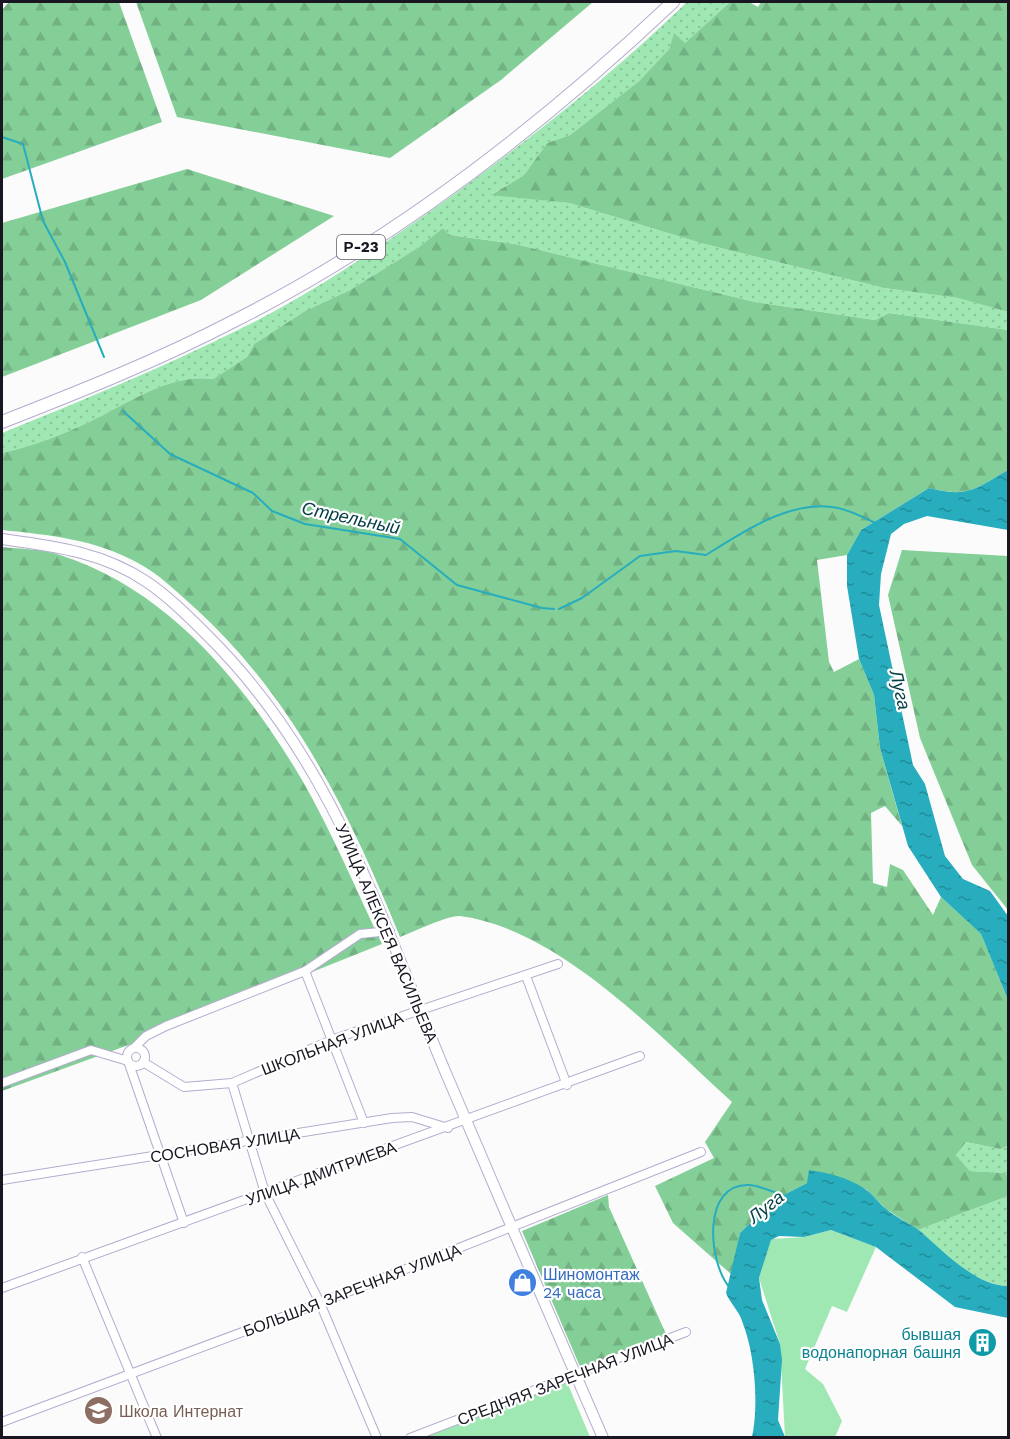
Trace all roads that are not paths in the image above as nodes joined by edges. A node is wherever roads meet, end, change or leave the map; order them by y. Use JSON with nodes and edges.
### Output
{"nodes":[{"id":1,"x":673,"y":2,"type":"edge"},
{"id":2,"x":114,"y":378,"type":"junction"},
{"id":3,"x":2,"y":416,"type":"edge"},
{"id":4,"x":2,"y":422,"type":"edge"},
{"id":5,"x":2,"y":539,"type":"edge"},
{"id":6,"x":390,"y":932,"type":"junction"},
{"id":7,"x":558,"y":964,"type":"dead end"},
{"id":8,"x":305,"y":971,"type":"junction"},
{"id":9,"x":526,"y":976,"type":"junction"},
{"id":10,"x":419,"y":1009,"type":"junction"},
{"id":11,"x":334,"y":1039,"type":"junction"},
{"id":12,"x":135,"y":1047,"type":"junction"},
{"id":13,"x":640,"y":1056,"type":"dead end"},
{"id":14,"x":143,"y":1062,"type":"junction"},
{"id":15,"x":129,"y":1064,"type":"junction"},
{"id":16,"x":2,"y":1083,"type":"edge"},
{"id":17,"x":232,"y":1083,"type":"junction"},
{"id":18,"x":567,"y":1085,"type":"junction"},
{"id":19,"x":466,"y":1121,"type":"junction"},
{"id":20,"x":364,"y":1123,"type":"junction"},
{"id":21,"x":448,"y":1128,"type":"junction"},
{"id":22,"x":251,"y":1142,"type":"junction"},
{"id":23,"x":701,"y":1152,"type":"dead end"},
{"id":24,"x":159,"y":1155,"type":"junction"},
{"id":25,"x":2,"y":1180,"type":"edge"},
{"id":26,"x":266,"y":1193,"type":"junction"},
{"id":27,"x":184,"y":1223,"type":"junction"},
{"id":28,"x":513,"y":1228,"type":"junction"},
{"id":29,"x":82,"y":1257,"type":"junction"},
{"id":30,"x":2,"y":1288,"type":"edge"},
{"id":31,"x":320,"y":1302,"type":"junction"},
{"id":32,"x":686,"y":1332,"type":"dead end"},
{"id":33,"x":130,"y":1374,"type":"junction"},
{"id":34,"x":576,"y":1376,"type":"junction"},
{"id":35,"x":2,"y":1422,"type":"edge"},
{"id":36,"x":157,"y":1437,"type":"edge"},
{"id":37,"x":377,"y":1437,"type":"edge"},
{"id":38,"x":410,"y":1437,"type":"edge"},
{"id":39,"x":603,"y":1437,"type":"edge"}],
"edges":[{"from":1,"to":2,"type":"highway","number":"Р-23"},
{"from":2,"to":3,"type":"main road"},
{"from":2,"to":4,"type":"highway","number":"Р-23"},
{"from":5,"to":6,"type":"main road","name":"УЛИЦА АЛЕКСЕЯ ВАСИЛЬЕВА"},
{"from":6,"to":8,"type":"street"},
{"from":6,"to":10,"type":"main road","name":"УЛИЦА АЛЕКСЕЯ ВАСИЛЬЕВА"},
{"from":7,"to":9,"type":"street","name":"ШКОЛЬНАЯ УЛИЦА"},
{"from":8,"to":11,"type":"street"},
{"from":8,"to":12,"type":"street"},
{"from":9,"to":10,"type":"street","name":"ШКОЛЬНАЯ УЛИЦА"},
{"from":9,"to":18,"type":"street"},
{"from":10,"to":11,"type":"street","name":"ШКОЛЬНАЯ УЛИЦА"},
{"from":10,"to":19,"type":"main road","name":"УЛИЦА АЛЕКСЕЯ ВАСИЛЬЕВА"},
{"from":11,"to":17,"type":"street","name":"ШКОЛЬНАЯ УЛИЦА"},
{"from":11,"to":20,"type":"street"},
{"from":12,"to":14,"type":"street"},
{"from":12,"to":15,"type":"street"},
{"from":13,"to":18,"type":"street","name":"УЛИЦА ДМИТРИЕВА"},
{"from":14,"to":15,"type":"street"},
{"from":14,"to":17,"type":"street","name":"ШКОЛЬНАЯ УЛИЦА"},
{"from":15,"to":16,"type":"street"},
{"from":15,"to":24,"type":"street"},
{"from":17,"to":22,"type":"street"},
{"from":18,"to":19,"type":"street","name":"УЛИЦА ДМИТРИЕВА"},
{"from":19,"to":21,"type":"street","name":"УЛИЦА ДМИТРИЕВА"},
{"from":19,"to":28,"type":"main road","name":"УЛИЦА АЛЕКСЕЯ ВАСИЛЬЕВА"},
{"from":20,"to":21,"type":"street","name":"СОСНОВАЯ УЛИЦА"},
{"from":20,"to":22,"type":"street","name":"СОСНОВАЯ УЛИЦА"},
{"from":21,"to":26,"type":"street","name":"УЛИЦА ДМИТРИЕВА"},
{"from":22,"to":24,"type":"street","name":"СОСНОВАЯ УЛИЦА"},
{"from":22,"to":26,"type":"street"},
{"from":23,"to":28,"type":"street","name":"БОЛЬШАЯ ЗАРЕЧНАЯ УЛИЦА"},
{"from":24,"to":25,"type":"street","name":"СОСНОВАЯ УЛИЦА"},
{"from":24,"to":27,"type":"street"},
{"from":26,"to":27,"type":"street","name":"УЛИЦА ДМИТРИЕВА"},
{"from":26,"to":31,"type":"street"},
{"from":27,"to":29,"type":"street","name":"УЛИЦА ДМИТРИЕВА"},
{"from":28,"to":31,"type":"street","name":"БОЛЬШАЯ ЗАРЕЧНАЯ УЛИЦА"},
{"from":28,"to":34,"type":"main road","name":"УЛИЦА АЛЕКСЕЯ ВАСИЛЬЕВА"},
{"from":29,"to":30,"type":"street","name":"УЛИЦА ДМИТРИЕВА"},
{"from":29,"to":33,"type":"street"},
{"from":31,"to":33,"type":"street","name":"БОЛЬШАЯ ЗАРЕЧНАЯ УЛИЦА"},
{"from":31,"to":37,"type":"street"},
{"from":32,"to":34,"type":"street","name":"СРЕДНЯЯ ЗАРЕЧНАЯ УЛИЦА"},
{"from":33,"to":35,"type":"street","name":"БОЛЬШАЯ ЗАРЕЧНАЯ УЛИЦА"},
{"from":33,"to":36,"type":"street"},
{"from":34,"to":38,"type":"street","name":"СРЕДНЯЯ ЗАРЕЧНАЯ УЛИЦА"},
{"from":34,"to":39,"type":"main road","name":"УЛИЦА АЛЕКСЕЯ ВАСИЛЬЕВА"}]}
